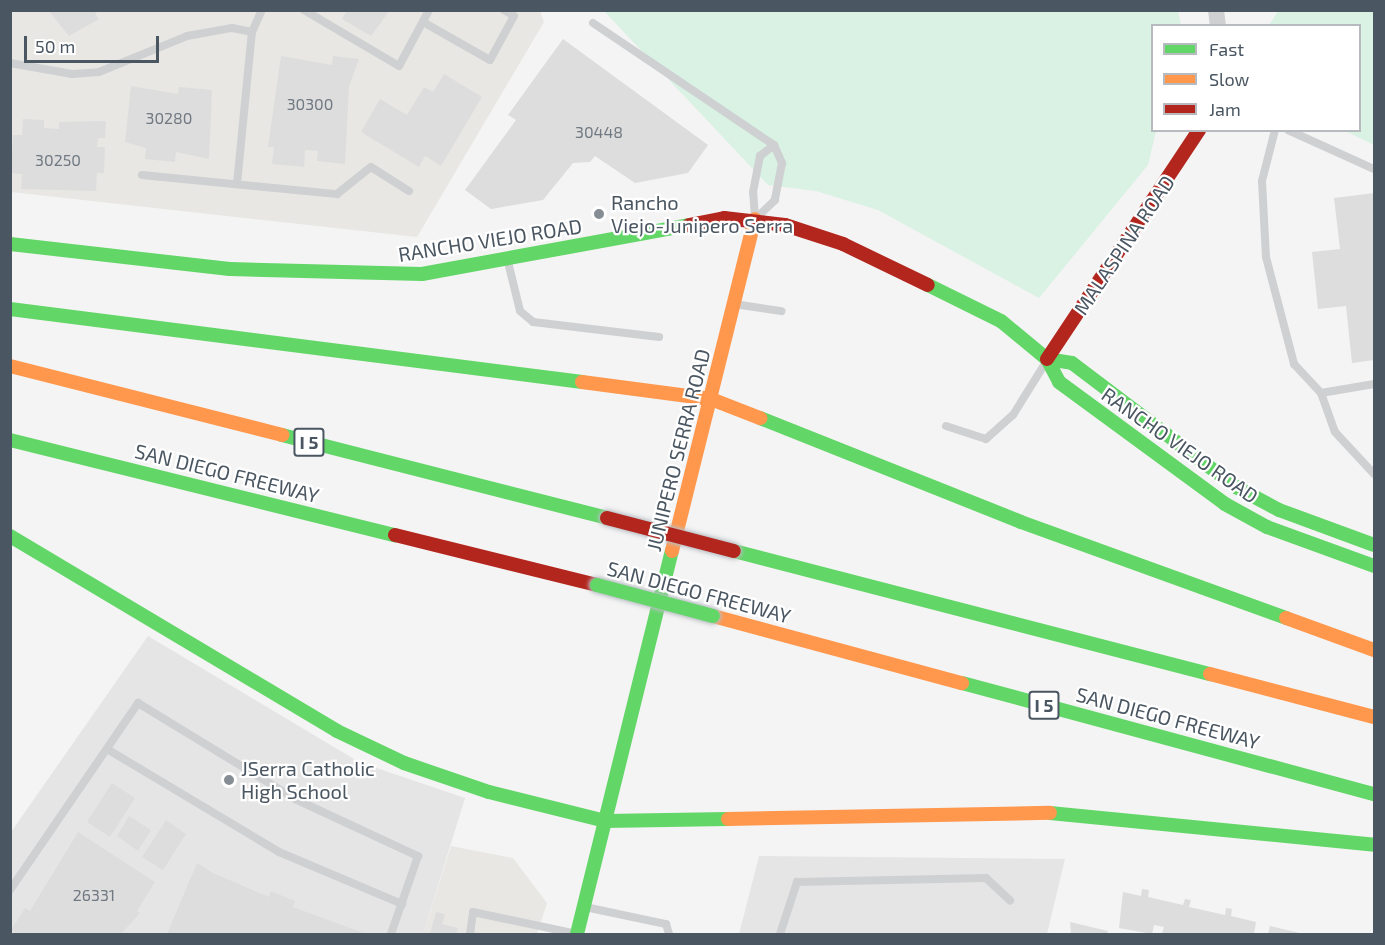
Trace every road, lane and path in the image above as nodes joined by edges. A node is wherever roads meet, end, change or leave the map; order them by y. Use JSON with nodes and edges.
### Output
{"nodes":[{"id":1,"x":262,"y":10,"type":"edge"},
{"id":2,"x":304,"y":10,"type":"edge"},
{"id":3,"x":429,"y":10,"type":"edge"},
{"id":4,"x":504,"y":10,"type":"edge"},
{"id":5,"x":423,"y":22,"type":"junction"},
{"id":6,"x":593,"y":22,"type":"dead end"},
{"id":7,"x":252,"y":32,"type":"junction"},
{"id":8,"x":10,"y":63,"type":"edge"},
{"id":9,"x":1198,"y":132,"type":"edge"},
{"id":10,"x":1274,"y":132,"type":"edge"},
{"id":11,"x":1292,"y":132,"type":"edge"},
{"id":12,"x":774,"y":145,"type":"junction"},
{"id":13,"x":1374,"y":169,"type":"edge"},
{"id":14,"x":142,"y":175,"type":"dead end"},
{"id":15,"x":237,"y":184,"type":"junction"},
{"id":16,"x":409,"y":191,"type":"dead end"},
{"id":17,"x":755,"y":219,"type":"junction"},
{"id":18,"x":10,"y":244,"type":"edge"},
{"id":19,"x":508,"y":261,"type":"junction"},
{"id":20,"x":734,"y":304,"type":"junction"},
{"id":21,"x":10,"y":309,"type":"edge"},
{"id":22,"x":781,"y":311,"type":"dead end"},
{"id":23,"x":659,"y":337,"type":"dead end"},
{"id":24,"x":1047,"y":359,"type":"junction"},
{"id":25,"x":10,"y":366,"type":"edge"},
{"id":26,"x":1374,"y":384,"type":"edge"},
{"id":27,"x":1321,"y":393,"type":"junction"},
{"id":28,"x":711,"y":399,"type":"junction"},
{"id":29,"x":946,"y":426,"type":"dead end"},
{"id":30,"x":10,"y":440,"type":"edge"},
{"id":31,"x":1374,"y":474,"type":"edge"},
{"id":32,"x":10,"y":536,"type":"edge"},
{"id":33,"x":1374,"y":545,"type":"edge"},
{"id":34,"x":1374,"y":566,"type":"edge"},
{"id":35,"x":1374,"y":650,"type":"edge"},
{"id":36,"x":1374,"y":717,"type":"edge"},
{"id":37,"x":107,"y":748,"type":"junction"},
{"id":38,"x":1374,"y":794,"type":"edge"},
{"id":39,"x":605,"y":821,"type":"junction"},
{"id":40,"x":1374,"y":845,"type":"edge"},
{"id":41,"x":10,"y":890,"type":"edge"},
{"id":42,"x":1010,"y":900,"type":"dead end"},
{"id":43,"x":402,"y":904,"type":"junction"},
{"id":44,"x":584,"y":907,"type":"junction"},
{"id":45,"x":391,"y":934,"type":"edge"},
{"id":46,"x":470,"y":934,"type":"edge"},
{"id":47,"x":577,"y":934,"type":"edge"},
{"id":48,"x":669,"y":934,"type":"edge"},
{"id":49,"x":780,"y":934,"type":"edge"}],
"edges":[{"from":1,"to":7,"type":"lane"},
{"from":2,"to":5,"type":"lane"},
{"from":3,"to":5,"type":"lane"},
{"from":4,"to":5,"type":"lane"},
{"from":6,"to":12,"type":"lane"},
{"from":7,"to":8,"type":"lane"},
{"from":7,"to":15,"type":"lane"},
{"from":9,"to":24,"type":"main road","name":"MALASPINA ROAD"},
{"from":10,"to":27,"type":"lane"},
{"from":11,"to":13,"type":"lane"},
{"from":12,"to":17,"type":"lane"},
{"from":12,"to":17,"type":"lane"},
{"from":14,"to":15,"type":"lane"},
{"from":15,"to":16,"type":"lane"},
{"from":17,"to":19,"type":"main road","name":"RANCHO VIEJO ROAD"},
{"from":17,"to":20,"type":"main road","name":"JUNIPERO SERRA ROAD"},
{"from":17,"to":24,"type":"main road","name":"RANCHO VIEJO ROAD"},
{"from":18,"to":19,"type":"main road","name":"RANCHO VIEJO ROAD"},
{"from":19,"to":23,"type":"lane"},
{"from":20,"to":22,"type":"lane"},
{"from":20,"to":28,"type":"main road","name":"JUNIPERO SERRA ROAD"},
{"from":21,"to":28,"type":"main road"},
{"from":24,"to":29,"type":"lane"},
{"from":24,"to":33,"type":"main road","name":"RANCHO VIEJO ROAD"},
{"from":24,"to":34,"type":"main road","name":"RANCHO VIEJO ROAD"},
{"from":25,"to":36,"type":"main road","number":"I 5","bridge":true},
{"from":26,"to":27,"type":"lane"},
{"from":27,"to":31,"type":"lane"},
{"from":28,"to":35,"type":"main road"},
{"from":28,"to":39,"type":"main road","name":"JUNIPERO SERRA ROAD"},
{"from":30,"to":38,"type":"main road","name":"SAN DIEGO FREEWAY","number":"I 5","bridge":true},
{"from":32,"to":39,"type":"main road"},
{"from":37,"to":41,"type":"lane"},
{"from":37,"to":43,"type":"lane"},
{"from":37,"to":43,"type":"lane"},
{"from":39,"to":40,"type":"main road"},
{"from":39,"to":44,"type":"main road","name":"JUNIPERO SERRA ROAD"},
{"from":42,"to":49,"type":"lane"},
{"from":43,"to":45,"type":"lane"},
{"from":44,"to":47,"type":"main road","name":"JUNIPERO SERRA ROAD"},
{"from":44,"to":48,"type":"lane"},
{"from":46,"to":47,"type":"lane"}]}
